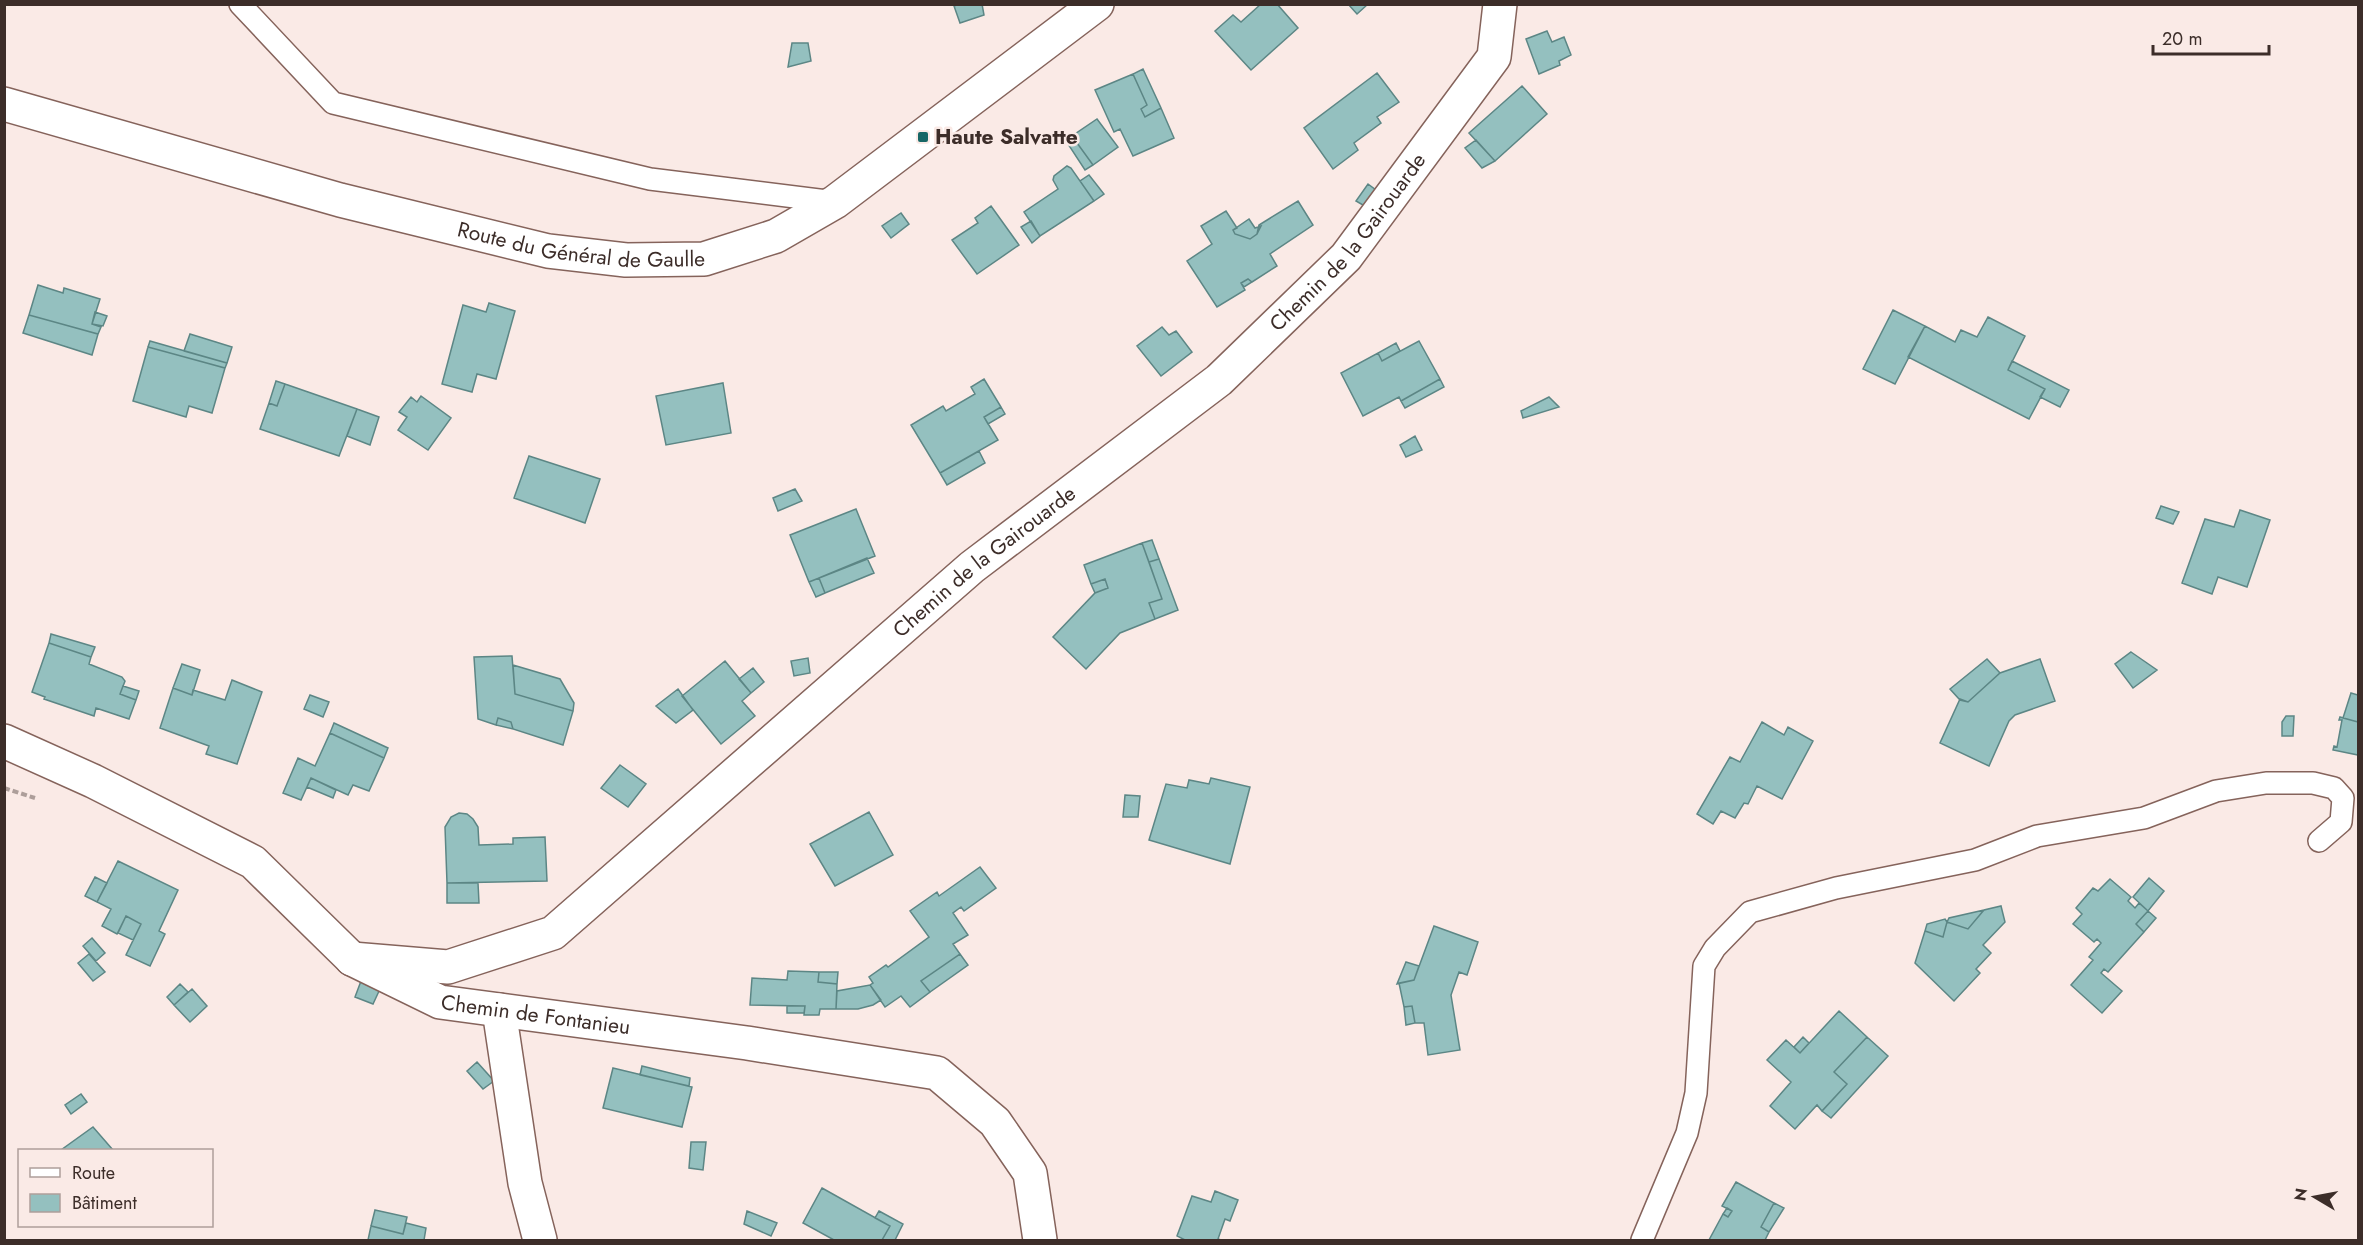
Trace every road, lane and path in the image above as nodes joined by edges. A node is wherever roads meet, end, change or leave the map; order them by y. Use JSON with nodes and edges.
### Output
{"nodes":[{"id":1,"x":240,"y":4,"type":"edge"},
{"id":2,"x":1096,"y":4,"type":"edge"},
{"id":3,"x":1500,"y":4,"type":"edge"},
{"id":4,"x":4,"y":104,"type":"edge"},
{"id":5,"x":835,"y":202,"type":"junction"},
{"id":6,"x":4,"y":741,"type":"edge"},
{"id":7,"x":2319,"y":841,"type":"dead end"},
{"id":8,"x":352,"y":959,"type":"junction"},
{"id":9,"x":499,"y":1010,"type":"junction"},
{"id":10,"x":534,"y":1235,"type":"edge"},
{"id":11,"x":1040,"y":1240,"type":"edge"},
{"id":12,"x":1642,"y":1240,"type":"edge"}],
"edges":[{"from":1,"to":5,"type":"lane"},
{"from":2,"to":5,"type":"street","name":"Route du Général de Gaulle"},
{"from":3,"to":8,"type":"street","name":"Chemin de la Gairouarde"},
{"from":4,"to":5,"type":"street","name":"Route du Général de Gaulle"},
{"from":6,"to":8,"type":"street","name":"Chemin de Fontanieu"},
{"from":7,"to":12,"type":"lane"},
{"from":8,"to":9,"type":"street","name":"Chemin de Fontanieu"},
{"from":9,"to":10,"type":"street"},
{"from":9,"to":11,"type":"street","name":"Chemin de Fontanieu"}]}
